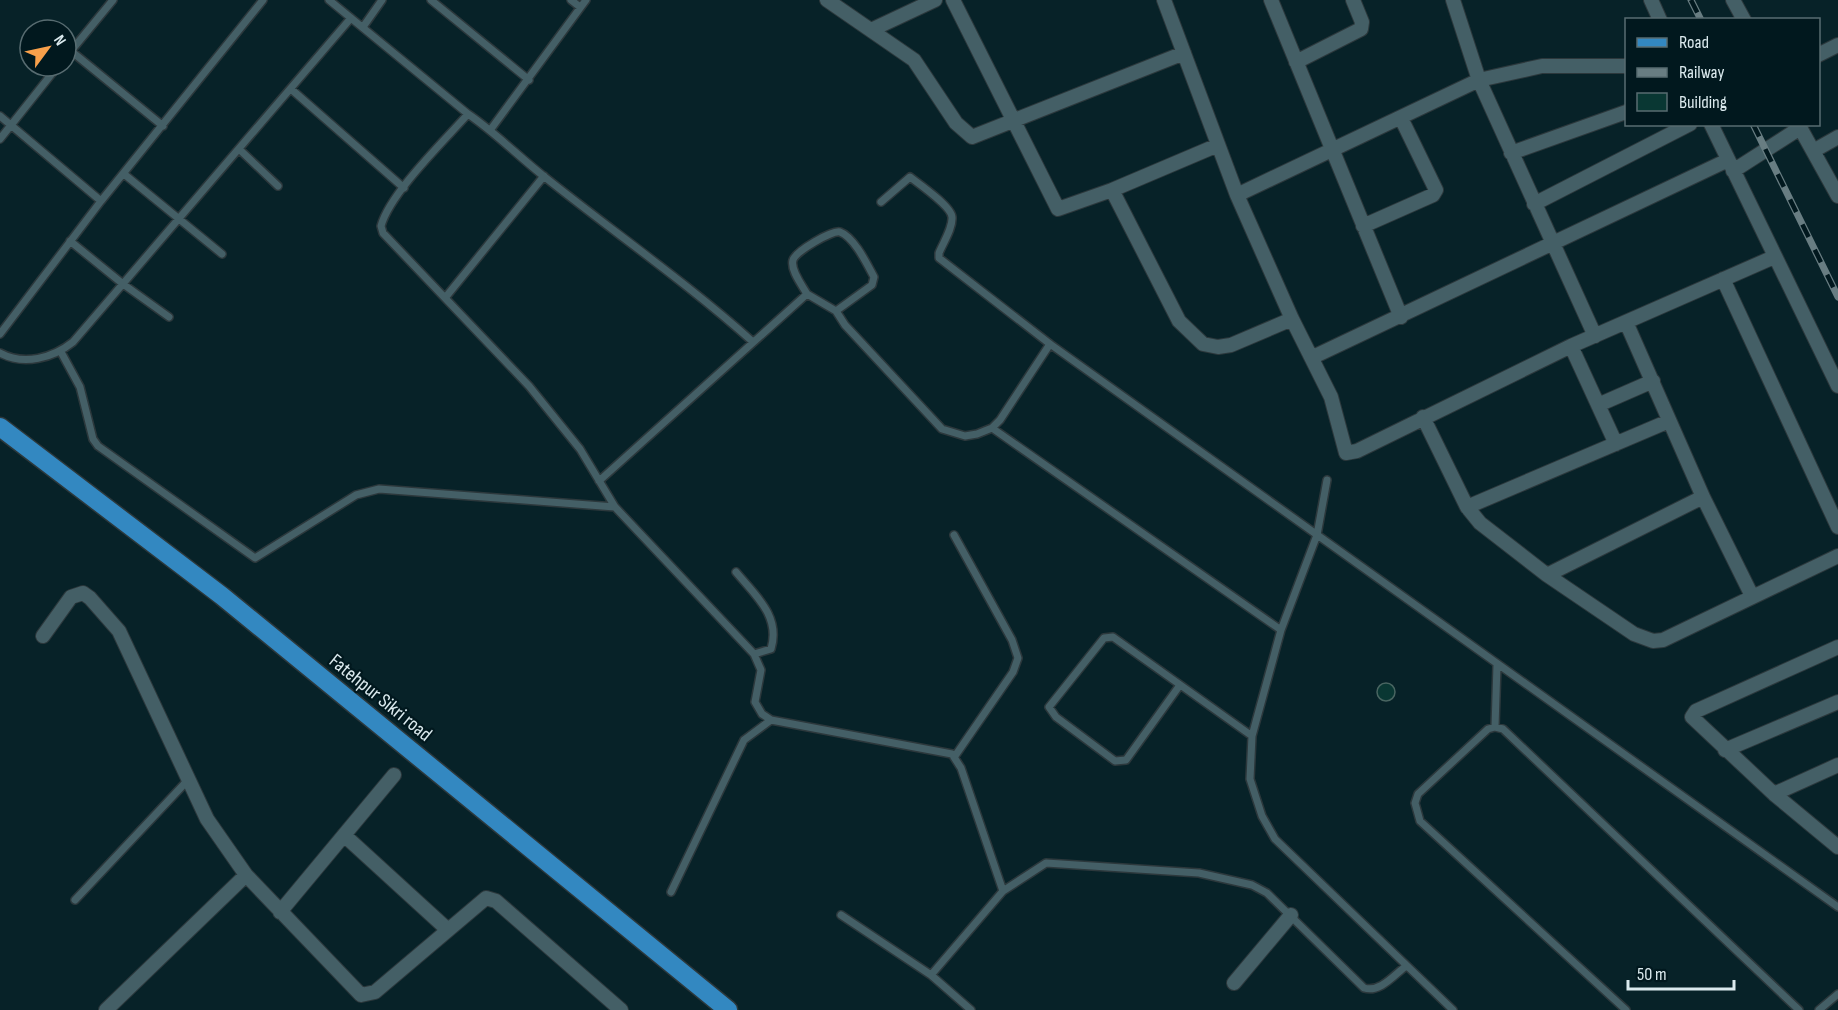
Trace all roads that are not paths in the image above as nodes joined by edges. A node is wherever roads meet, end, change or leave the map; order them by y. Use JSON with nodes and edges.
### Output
{"nodes":[{"id":1,"x":113,"y":0,"type":"edge"},
{"id":2,"x":263,"y":0,"type":"edge"},
{"id":3,"x":328,"y":0,"type":"edge"},
{"id":4,"x":382,"y":0,"type":"edge"},
{"id":5,"x":431,"y":0,"type":"edge"},
{"id":6,"x":571,"y":0,"type":"edge"},
{"id":7,"x":585,"y":0,"type":"edge"},
{"id":8,"x":827,"y":0,"type":"edge"},
{"id":9,"x":935,"y":0,"type":"edge"},
{"id":10,"x":953,"y":0,"type":"edge"},
{"id":11,"x":1164,"y":0,"type":"edge"},
{"id":12,"x":1270,"y":0,"type":"edge"},
{"id":13,"x":1353,"y":0,"type":"edge"},
{"id":14,"x":1453,"y":0,"type":"edge"},
{"id":15,"x":1651,"y":0,"type":"edge"},
{"id":16,"x":1737,"y":1,"type":"edge"},
{"id":17,"x":580,"y":7,"type":"junction"},
{"id":18,"x":351,"y":18,"type":"junction"},
{"id":19,"x":1659,"y":18,"type":"edge"},
{"id":20,"x":1742,"y":18,"type":"edge"},
{"id":21,"x":363,"y":27,"type":"junction"},
{"id":22,"x":871,"y":30,"type":"junction"},
{"id":23,"x":78,"y":42,"type":"edge"},
{"id":24,"x":1838,"y":45,"type":"edge"},
{"id":25,"x":1184,"y":53,"type":"junction"},
{"id":26,"x":1820,"y":54,"type":"edge"},
{"id":27,"x":78,"y":62,"type":"edge"},
{"id":28,"x":1296,"y":62,"type":"junction"},
{"id":29,"x":1625,"y":66,"type":"edge"},
{"id":30,"x":48,"y":78,"type":"edge"},
{"id":31,"x":529,"y":80,"type":"junction"},
{"id":32,"x":1479,"y":80,"type":"junction"},
{"id":33,"x":291,"y":89,"type":"junction"},
{"id":34,"x":1625,"y":112,"type":"edge"},
{"id":35,"x":468,"y":114,"type":"junction"},
{"id":36,"x":0,"y":116,"type":"edge"},
{"id":37,"x":1401,"y":118,"type":"junction"},
{"id":38,"x":1013,"y":123,"type":"junction"},
{"id":39,"x":10,"y":124,"type":"junction"},
{"id":40,"x":162,"y":126,"type":"junction"},
{"id":41,"x":1686,"y":126,"type":"edge"},
{"id":42,"x":1712,"y":126,"type":"edge"},
{"id":43,"x":1799,"y":126,"type":"edge"},
{"id":44,"x":491,"y":129,"type":"junction"},
{"id":45,"x":1838,"y":137,"type":"edge"},
{"id":46,"x":0,"y":139,"type":"edge"},
{"id":47,"x":1218,"y":145,"type":"junction"},
{"id":48,"x":239,"y":149,"type":"junction"},
{"id":49,"x":1815,"y":150,"type":"junction"},
{"id":50,"x":1331,"y":151,"type":"junction"},
{"id":51,"x":1511,"y":153,"type":"junction"},
{"id":52,"x":1730,"y":166,"type":"junction"},
{"id":53,"x":124,"y":174,"type":"junction"},
{"id":54,"x":544,"y":176,"type":"junction"},
{"id":55,"x":278,"y":186,"type":"dead end"},
{"id":56,"x":404,"y":188,"type":"junction"},
{"id":57,"x":1112,"y":190,"type":"junction"},
{"id":58,"x":1237,"y":195,"type":"junction"},
{"id":59,"x":1838,"y":196,"type":"edge"},
{"id":60,"x":100,"y":201,"type":"junction"},
{"id":61,"x":881,"y":202,"type":"dead end"},
{"id":62,"x":1534,"y":204,"type":"junction"},
{"id":63,"x":179,"y":218,"type":"junction"},
{"id":64,"x":1363,"y":226,"type":"junction"},
{"id":65,"x":70,"y":241,"type":"junction"},
{"id":66,"x":1551,"y":243,"type":"junction"},
{"id":67,"x":222,"y":254,"type":"dead end"},
{"id":68,"x":1773,"y":257,"type":"junction"},
{"id":69,"x":1723,"y":279,"type":"junction"},
{"id":70,"x":123,"y":284,"type":"junction"},
{"id":71,"x":807,"y":294,"type":"junction"},
{"id":72,"x":445,"y":297,"type":"junction"},
{"id":73,"x":836,"y":311,"type":"junction"},
{"id":74,"x":169,"y":317,"type":"dead end"},
{"id":75,"x":1401,"y":317,"type":"junction"},
{"id":76,"x":1292,"y":319,"type":"junction"},
{"id":77,"x":1626,"y":322,"type":"junction"},
{"id":78,"x":0,"y":334,"type":"edge"},
{"id":79,"x":1595,"y":336,"type":"junction"},
{"id":80,"x":753,"y":342,"type":"junction"},
{"id":81,"x":1050,"y":344,"type":"junction"},
{"id":82,"x":1571,"y":346,"type":"junction"},
{"id":83,"x":61,"y":352,"type":"junction"},
{"id":84,"x":0,"y":353,"type":"edge"},
{"id":85,"x":1313,"y":357,"type":"junction"},
{"id":86,"x":1653,"y":381,"type":"junction"},
{"id":87,"x":1838,"y":386,"type":"edge"},
{"id":88,"x":1598,"y":405,"type":"junction"},
{"id":89,"x":1423,"y":417,"type":"junction"},
{"id":90,"x":1669,"y":421,"type":"junction"},
{"id":91,"x":0,"y":427,"type":"edge"},
{"id":92,"x":992,"y":428,"type":"junction"},
{"id":93,"x":1616,"y":444,"type":"junction"},
{"id":94,"x":1327,"y":480,"type":"dead end"},
{"id":95,"x":599,"y":481,"type":"junction"},
{"id":96,"x":1702,"y":496,"type":"junction"},
{"id":97,"x":615,"y":507,"type":"junction"},
{"id":98,"x":1467,"y":507,"type":"junction"},
{"id":99,"x":1838,"y":527,"type":"edge"},
{"id":100,"x":954,"y":535,"type":"dead end"},
{"id":101,"x":1317,"y":535,"type":"junction"},
{"id":102,"x":1838,"y":556,"type":"edge"},
{"id":103,"x":736,"y":572,"type":"dead end"},
{"id":104,"x":1547,"y":575,"type":"junction"},
{"id":105,"x":1752,"y":596,"type":"junction"},
{"id":106,"x":1281,"y":630,"type":"junction"},
{"id":107,"x":44,"y":636,"type":"dead end"},
{"id":108,"x":1838,"y":647,"type":"edge"},
{"id":109,"x":754,"y":654,"type":"junction"},
{"id":110,"x":1497,"y":665,"type":"junction"},
{"id":111,"x":1180,"y":685,"type":"junction"},
{"id":112,"x":1838,"y":702,"type":"edge"},
{"id":113,"x":771,"y":720,"type":"junction"},
{"id":114,"x":1495,"y":727,"type":"junction"},
{"id":115,"x":1252,"y":736,"type":"junction"},
{"id":116,"x":1725,"y":750,"type":"junction"},
{"id":117,"x":955,"y":756,"type":"junction"},
{"id":118,"x":1838,"y":765,"type":"edge"},
{"id":119,"x":393,"y":775,"type":"dead end"},
{"id":120,"x":188,"y":780,"type":"junction"},
{"id":121,"x":1774,"y":794,"type":"junction"},
{"id":122,"x":344,"y":835,"type":"junction"},
{"id":123,"x":1834,"y":840,"type":"edge"},
{"id":124,"x":246,"y":875,"type":"junction"},
{"id":125,"x":1003,"y":891,"type":"junction"},
{"id":126,"x":671,"y":892,"type":"dead end"},
{"id":127,"x":75,"y":900,"type":"dead end"},
{"id":128,"x":1838,"y":907,"type":"edge"},
{"id":129,"x":280,"y":912,"type":"junction"},
{"id":130,"x":841,"y":915,"type":"dead end"},
{"id":131,"x":1291,"y":915,"type":"junction"},
{"id":132,"x":448,"y":930,"type":"junction"},
{"id":133,"x":1406,"y":966,"type":"junction"},
{"id":134,"x":931,"y":975,"type":"junction"},
{"id":135,"x":1234,"y":983,"type":"dead end"},
{"id":136,"x":1838,"y":993,"type":"edge"},
{"id":137,"x":106,"y":1010,"type":"edge"},
{"id":138,"x":621,"y":1010,"type":"edge"},
{"id":139,"x":728,"y":1010,"type":"edge"},
{"id":140,"x":971,"y":1010,"type":"edge"},
{"id":141,"x":1453,"y":1010,"type":"edge"},
{"id":142,"x":1626,"y":1010,"type":"edge"},
{"id":143,"x":1799,"y":1010,"type":"edge"},
{"id":144,"x":1819,"y":1010,"type":"edge"}],
"edges":[{"from":1,"to":23,"type":"lane"},
{"from":2,"to":40,"type":"lane"},
{"from":3,"to":18,"type":"lane"},
{"from":4,"to":21,"type":"lane"},
{"from":5,"to":31,"type":"lane"},
{"from":6,"to":17,"type":"lane"},
{"from":7,"to":17,"type":"lane"},
{"from":8,"to":22,"type":"street"},
{"from":9,"to":22,"type":"street"},
{"from":10,"to":38,"type":"street"},
{"from":11,"to":25,"type":"street"},
{"from":12,"to":28,"type":"street"},
{"from":13,"to":28,"type":"street"},
{"from":14,"to":32,"type":"street"},
{"from":15,"to":19,"type":"street"},
{"from":16,"to":20,"type":"street"},
{"from":17,"to":31,"type":"lane"},
{"from":18,"to":21,"type":"lane"},
{"from":18,"to":33,"type":"lane"},
{"from":21,"to":35,"type":"lane"},
{"from":22,"to":38,"type":"street"},
{"from":24,"to":26,"type":"street"},
{"from":25,"to":38,"type":"street"},
{"from":25,"to":47,"type":"street"},
{"from":27,"to":40,"type":"lane"},
{"from":28,"to":50,"type":"street"},
{"from":29,"to":32,"type":"street"},
{"from":30,"to":39,"type":"lane"},
{"from":31,"to":44,"type":"lane"},
{"from":32,"to":37,"type":"street"},
{"from":32,"to":51,"type":"street"},
{"from":33,"to":48,"type":"lane"},
{"from":33,"to":56,"type":"lane"},
{"from":34,"to":51,"type":"street"},
{"from":35,"to":44,"type":"lane"},
{"from":35,"to":56,"type":"lane"},
{"from":36,"to":39,"type":"lane"},
{"from":37,"to":50,"type":"street"},
{"from":37,"to":64,"type":"street"},
{"from":38,"to":57,"type":"street"},
{"from":39,"to":46,"type":"lane"},
{"from":39,"to":60,"type":"lane"},
{"from":40,"to":53,"type":"lane"},
{"from":41,"to":62,"type":"street"},
{"from":42,"to":52,"type":"street"},
{"from":43,"to":49,"type":"street"},
{"from":43,"to":52,"type":"street"},
{"from":44,"to":54,"type":"lane"},
{"from":45,"to":49,"type":"street"},
{"from":47,"to":57,"type":"street"},
{"from":47,"to":58,"type":"street"},
{"from":48,"to":55,"type":"lane"},
{"from":48,"to":63,"type":"lane"},
{"from":49,"to":59,"type":"street"},
{"from":50,"to":58,"type":"street"},
{"from":50,"to":64,"type":"street"},
{"from":51,"to":62,"type":"street"},
{"from":52,"to":66,"type":"street"},
{"from":52,"to":68,"type":"street"},
{"from":53,"to":60,"type":"lane"},
{"from":53,"to":63,"type":"lane"},
{"from":54,"to":72,"type":"lane"},
{"from":54,"to":80,"type":"lane"},
{"from":56,"to":72,"type":"lane"},
{"from":57,"to":76,"type":"street"},
{"from":58,"to":76,"type":"street"},
{"from":60,"to":65,"type":"lane"},
{"from":61,"to":81,"type":"lane"},
{"from":62,"to":66,"type":"street"},
{"from":63,"to":67,"type":"lane"},
{"from":63,"to":70,"type":"lane"},
{"from":64,"to":75,"type":"street"},
{"from":65,"to":70,"type":"lane"},
{"from":65,"to":78,"type":"lane"},
{"from":66,"to":75,"type":"street"},
{"from":66,"to":79,"type":"street"},
{"from":68,"to":69,"type":"street"},
{"from":68,"to":87,"type":"street"},
{"from":69,"to":77,"type":"street"},
{"from":69,"to":99,"type":"street"},
{"from":70,"to":74,"type":"lane"},
{"from":70,"to":83,"type":"lane"},
{"from":71,"to":73,"type":"lane"},
{"from":71,"to":73,"type":"lane"},
{"from":71,"to":80,"type":"lane"},
{"from":72,"to":95,"type":"lane"},
{"from":73,"to":92,"type":"lane"},
{"from":75,"to":85,"type":"street"},
{"from":76,"to":85,"type":"street"},
{"from":77,"to":79,"type":"street"},
{"from":77,"to":86,"type":"street"},
{"from":79,"to":82,"type":"street"},
{"from":80,"to":95,"type":"lane"},
{"from":81,"to":92,"type":"lane"},
{"from":81,"to":101,"type":"lane"},
{"from":82,"to":88,"type":"street"},
{"from":82,"to":89,"type":"street"},
{"from":83,"to":84,"type":"lane"},
{"from":83,"to":97,"type":"lane"},
{"from":85,"to":89,"type":"street"},
{"from":86,"to":88,"type":"street"},
{"from":86,"to":90,"type":"street"},
{"from":88,"to":93,"type":"street"},
{"from":89,"to":98,"type":"street"},
{"from":90,"to":93,"type":"street"},
{"from":90,"to":96,"type":"street"},
{"from":91,"to":139,"type":"main road","name":"Fatehpur Sikri road"},
{"from":92,"to":106,"type":"lane"},
{"from":93,"to":98,"type":"street"},
{"from":94,"to":101,"type":"lane"},
{"from":95,"to":97,"type":"lane"},
{"from":96,"to":104,"type":"street"},
{"from":96,"to":105,"type":"street"},
{"from":97,"to":109,"type":"lane"},
{"from":98,"to":104,"type":"street"},
{"from":100,"to":117,"type":"lane"},
{"from":101,"to":106,"type":"lane"},
{"from":101,"to":110,"type":"lane"},
{"from":102,"to":105,"type":"street"},
{"from":103,"to":109,"type":"lane"},
{"from":104,"to":105,"type":"street"},
{"from":106,"to":115,"type":"lane"},
{"from":107,"to":120,"type":"street"},
{"from":108,"to":116,"type":"street"},
{"from":109,"to":113,"type":"lane"},
{"from":110,"to":114,"type":"lane"},
{"from":110,"to":128,"type":"lane"},
{"from":111,"to":111,"type":"lane"},
{"from":111,"to":115,"type":"lane"},
{"from":112,"to":116,"type":"street"},
{"from":113,"to":117,"type":"lane"},
{"from":113,"to":126,"type":"lane"},
{"from":114,"to":142,"type":"lane"},
{"from":114,"to":143,"type":"lane"},
{"from":115,"to":133,"type":"lane"},
{"from":116,"to":121,"type":"street"},
{"from":117,"to":125,"type":"lane"},
{"from":118,"to":121,"type":"street"},
{"from":119,"to":122,"type":"street"},
{"from":120,"to":124,"type":"street"},
{"from":120,"to":127,"type":"lane"},
{"from":121,"to":123,"type":"street"},
{"from":122,"to":129,"type":"street"},
{"from":122,"to":132,"type":"street"},
{"from":124,"to":129,"type":"street"},
{"from":124,"to":137,"type":"street"},
{"from":125,"to":131,"type":"lane"},
{"from":125,"to":134,"type":"lane"},
{"from":129,"to":132,"type":"street"},
{"from":130,"to":134,"type":"lane"},
{"from":131,"to":133,"type":"lane"},
{"from":131,"to":135,"type":"street"},
{"from":132,"to":138,"type":"street"},
{"from":133,"to":141,"type":"lane"},
{"from":134,"to":140,"type":"lane"},
{"from":136,"to":144,"type":"lane"}]}
